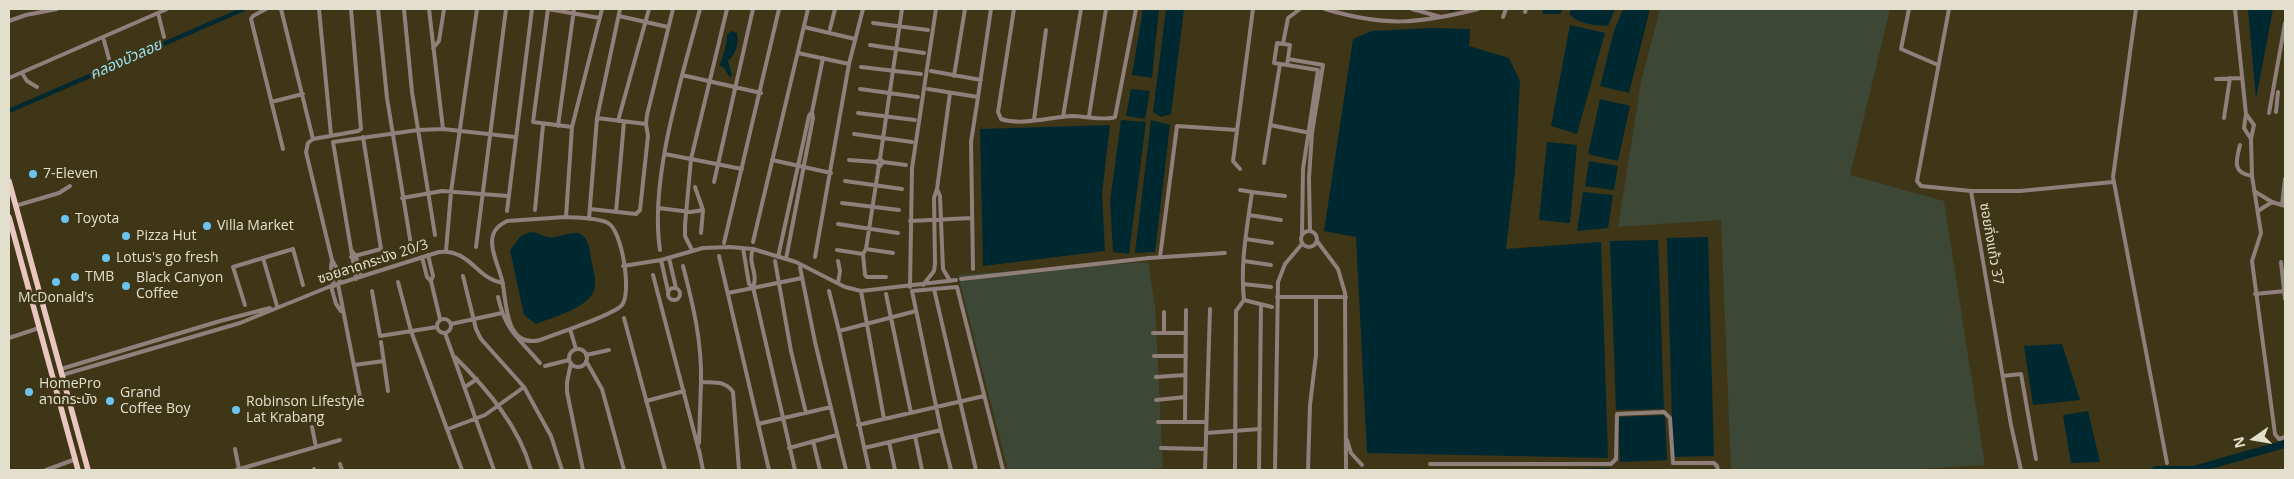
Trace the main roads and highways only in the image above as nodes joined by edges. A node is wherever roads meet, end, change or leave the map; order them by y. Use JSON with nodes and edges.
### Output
{"nodes":[{"id":1,"x":9,"y":181,"type":"edge"},
{"id":2,"x":9,"y":216,"type":"edge"},
{"id":3,"x":26,"y":244,"type":"junction"},
{"id":4,"x":17,"y":247,"type":"junction"},
{"id":5,"x":78,"y":470,"type":"edge"},
{"id":6,"x":88,"y":470,"type":"edge"}],
"edges":[{"from":1,"to":3,"type":"main road"},
{"from":2,"to":4,"type":"main road"},
{"from":3,"to":4,"type":"main road"},
{"from":3,"to":6,"type":"main road"},
{"from":4,"to":5,"type":"main road"}]}
